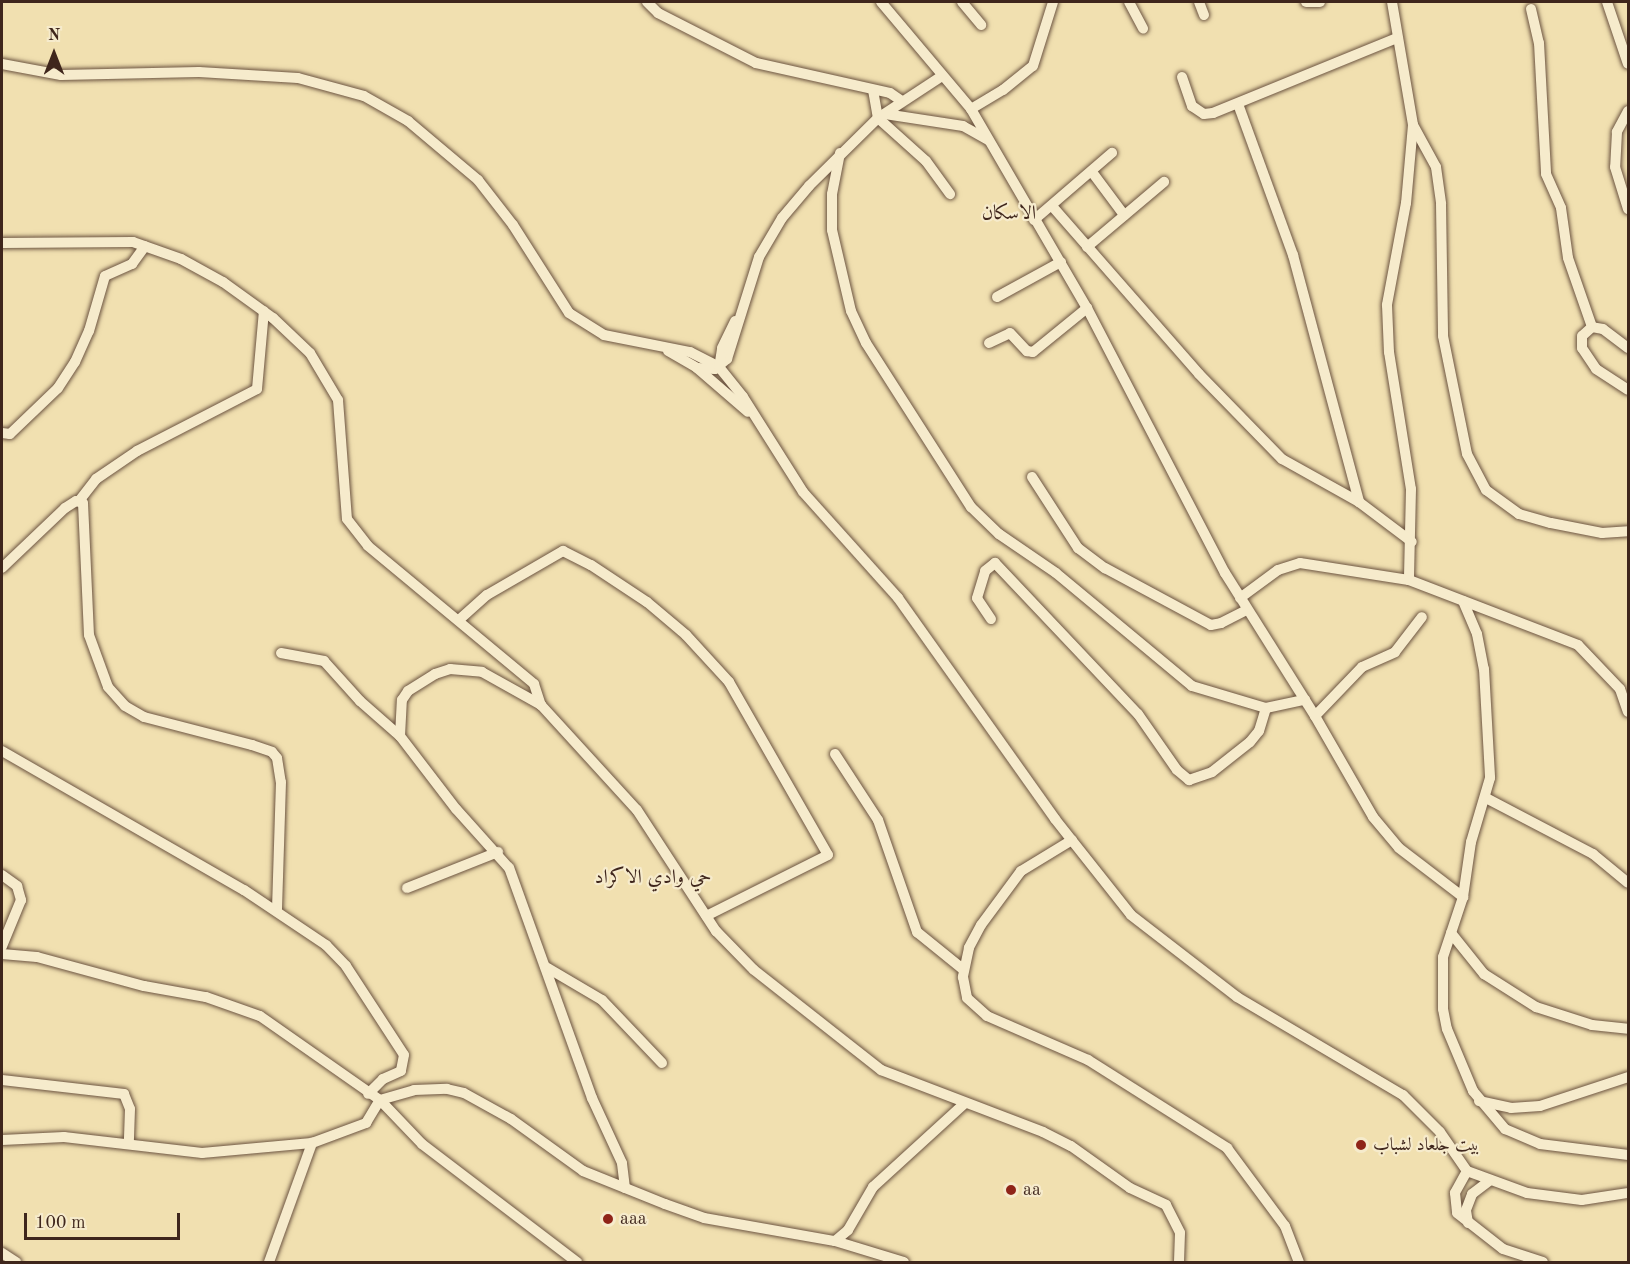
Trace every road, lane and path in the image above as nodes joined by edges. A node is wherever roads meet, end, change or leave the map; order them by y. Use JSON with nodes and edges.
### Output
{"nodes":[{"id":1,"x":647,"y":2,"type":"edge"},
{"id":2,"x":881,"y":2,"type":"edge"},
{"id":3,"x":962,"y":2,"type":"edge"},
{"id":4,"x":1053,"y":2,"type":"edge"},
{"id":5,"x":1129,"y":2,"type":"edge"},
{"id":6,"x":1199,"y":2,"type":"edge"},
{"id":7,"x":1306,"y":2,"type":"edge"},
{"id":8,"x":1320,"y":2,"type":"edge"},
{"id":9,"x":1392,"y":2,"type":"edge"},
{"id":10,"x":1607,"y":2,"type":"edge"},
{"id":11,"x":1531,"y":9,"type":"dead end"},
{"id":12,"x":1204,"y":15,"type":"dead end"},
{"id":13,"x":981,"y":25,"type":"dead end"},
{"id":14,"x":1143,"y":28,"type":"dead end"},
{"id":15,"x":1397,"y":38,"type":"junction"},
{"id":16,"x":2,"y":64,"type":"edge"},
{"id":17,"x":1629,"y":64,"type":"edge"},
{"id":18,"x":942,"y":76,"type":"junction"},
{"id":19,"x":1182,"y":77,"type":"dead end"},
{"id":20,"x":873,"y":90,"type":"junction"},
{"id":21,"x":902,"y":100,"type":"junction"},
{"id":22,"x":1238,"y":104,"type":"junction"},
{"id":23,"x":971,"y":109,"type":"junction"},
{"id":24,"x":1629,"y":111,"type":"edge"},
{"id":25,"x":882,"y":116,"type":"junction"},
{"id":26,"x":1413,"y":125,"type":"junction"},
{"id":27,"x":988,"y":140,"type":"junction"},
{"id":28,"x":840,"y":153,"type":"junction"},
{"id":29,"x":1112,"y":153,"type":"dead end"},
{"id":30,"x":1092,"y":172,"type":"junction"},
{"id":31,"x":1164,"y":182,"type":"dead end"},
{"id":32,"x":950,"y":194,"type":"dead end"},
{"id":33,"x":1052,"y":206,"type":"junction"},
{"id":34,"x":1629,"y":209,"type":"edge"},
{"id":35,"x":1124,"y":215,"type":"junction"},
{"id":36,"x":1034,"y":220,"type":"junction"},
{"id":37,"x":2,"y":243,"type":"edge"},
{"id":38,"x":146,"y":246,"type":"junction"},
{"id":39,"x":1087,"y":247,"type":"junction"},
{"id":40,"x":1061,"y":262,"type":"junction"},
{"id":41,"x":997,"y":297,"type":"dead end"},
{"id":42,"x":1087,"y":308,"type":"junction"},
{"id":43,"x":264,"y":311,"type":"junction"},
{"id":44,"x":1592,"y":327,"type":"junction"},
{"id":45,"x":989,"y":343,"type":"dead end"},
{"id":46,"x":1629,"y":348,"type":"edge"},
{"id":47,"x":668,"y":351,"type":"junction"},
{"id":48,"x":719,"y":367,"type":"junction"},
{"id":49,"x":697,"y":368,"type":"junction"},
{"id":50,"x":723,"y":389,"type":"junction"},
{"id":51,"x":1629,"y":390,"type":"edge"},
{"id":52,"x":757,"y":422,"type":"junction"},
{"id":53,"x":2,"y":434,"type":"edge"},
{"id":54,"x":1032,"y":477,"type":"dead end"},
{"id":55,"x":79,"y":501,"type":"junction"},
{"id":56,"x":1359,"y":502,"type":"junction"},
{"id":57,"x":1629,"y":531,"type":"edge"},
{"id":58,"x":1412,"y":542,"type":"junction"},
{"id":59,"x":2,"y":568,"type":"edge"},
{"id":60,"x":1408,"y":580,"type":"junction"},
{"id":61,"x":1240,"y":598,"type":"junction"},
{"id":62,"x":1463,"y":601,"type":"junction"},
{"id":63,"x":1247,"y":610,"type":"junction"},
{"id":64,"x":1422,"y":617,"type":"dead end"},
{"id":65,"x":460,"y":619,"type":"junction"},
{"id":66,"x":991,"y":619,"type":"dead end"},
{"id":67,"x":281,"y":653,"type":"dead end"},
{"id":68,"x":1305,"y":700,"type":"junction"},
{"id":69,"x":541,"y":705,"type":"junction"},
{"id":70,"x":1628,"y":705,"type":"edge"},
{"id":71,"x":1266,"y":708,"type":"junction"},
{"id":72,"x":1315,"y":716,"type":"junction"},
{"id":73,"x":400,"y":736,"type":"junction"},
{"id":74,"x":2,"y":752,"type":"edge"},
{"id":75,"x":835,"y":754,"type":"dead end"},
{"id":76,"x":1486,"y":798,"type":"junction"},
{"id":77,"x":1072,"y":840,"type":"junction"},
{"id":78,"x":498,"y":852,"type":"junction"},
{"id":79,"x":2,"y":875,"type":"edge"},
{"id":80,"x":1629,"y":883,"type":"edge"},
{"id":81,"x":407,"y":888,"type":"dead end"},
{"id":82,"x":1463,"y":897,"type":"junction"},
{"id":83,"x":277,"y":910,"type":"junction"},
{"id":84,"x":706,"y":916,"type":"junction"},
{"id":85,"x":1451,"y":933,"type":"junction"},
{"id":86,"x":2,"y":946,"type":"edge"},
{"id":87,"x":2,"y":954,"type":"edge"},
{"id":88,"x":546,"y":967,"type":"junction"},
{"id":89,"x":964,"y":970,"type":"junction"},
{"id":90,"x":1629,"y":1029,"type":"edge"},
{"id":91,"x":662,"y":1063,"type":"dead end"},
{"id":92,"x":1629,"y":1077,"type":"edge"},
{"id":93,"x":2,"y":1080,"type":"edge"},
{"id":94,"x":368,"y":1094,"type":"junction"},
{"id":95,"x":380,"y":1100,"type":"junction"},
{"id":96,"x":1479,"y":1101,"type":"junction"},
{"id":97,"x":965,"y":1103,"type":"junction"},
{"id":98,"x":2,"y":1140,"type":"edge"},
{"id":99,"x":312,"y":1143,"type":"junction"},
{"id":100,"x":129,"y":1144,"type":"junction"},
{"id":101,"x":1629,"y":1155,"type":"edge"},
{"id":102,"x":1467,"y":1171,"type":"junction"},
{"id":103,"x":1489,"y":1181,"type":"junction"},
{"id":104,"x":625,"y":1188,"type":"junction"},
{"id":105,"x":1629,"y":1193,"type":"edge"},
{"id":106,"x":1468,"y":1223,"type":"junction"},
{"id":107,"x":835,"y":1241,"type":"junction"},
{"id":108,"x":2,"y":1253,"type":"edge"},
{"id":109,"x":1543,"y":1262,"type":"edge"},
{"id":110,"x":16,"y":1263,"type":"edge"},
{"id":111,"x":269,"y":1263,"type":"edge"},
{"id":112,"x":577,"y":1263,"type":"edge"},
{"id":113,"x":904,"y":1263,"type":"edge"},
{"id":114,"x":1179,"y":1263,"type":"edge"},
{"id":115,"x":1299,"y":1263,"type":"edge"}],
"edges":[{"from":1,"to":20,"type":"street"},
{"from":2,"to":18,"type":"street"},
{"from":3,"to":13,"type":"street"},
{"from":4,"to":23,"type":"street"},
{"from":5,"to":14,"type":"street"},
{"from":6,"to":12,"type":"street"},
{"from":7,"to":8,"type":"street"},
{"from":9,"to":15,"type":"street"},
{"from":10,"to":17,"type":"street"},
{"from":11,"to":44,"type":"street"},
{"from":15,"to":22,"type":"street"},
{"from":15,"to":26,"type":"street"},
{"from":16,"to":47,"type":"street"},
{"from":18,"to":21,"type":"street"},
{"from":18,"to":23,"type":"street"},
{"from":19,"to":22,"type":"street"},
{"from":20,"to":21,"type":"street"},
{"from":20,"to":25,"type":"street"},
{"from":21,"to":25,"type":"street"},
{"from":22,"to":56,"type":"street"},
{"from":23,"to":27,"type":"street"},
{"from":24,"to":34,"type":"street"},
{"from":25,"to":27,"type":"street"},
{"from":25,"to":28,"type":"street"},
{"from":25,"to":32,"type":"street"},
{"from":26,"to":57,"type":"street"},
{"from":26,"to":58,"type":"street"},
{"from":27,"to":36,"type":"street"},
{"from":28,"to":48,"type":"street"},
{"from":28,"to":71,"type":"street"},
{"from":29,"to":30,"type":"street"},
{"from":30,"to":33,"type":"street"},
{"from":30,"to":35,"type":"street"},
{"from":31,"to":35,"type":"street"},
{"from":33,"to":36,"type":"street"},
{"from":33,"to":39,"type":"street"},
{"from":35,"to":39,"type":"street"},
{"from":36,"to":40,"type":"street"},
{"from":37,"to":38,"type":"street"},
{"from":38,"to":43,"type":"street"},
{"from":38,"to":53,"type":"street"},
{"from":39,"to":56,"type":"street"},
{"from":40,"to":41,"type":"street"},
{"from":40,"to":42,"type":"street"},
{"from":42,"to":45,"type":"street"},
{"from":42,"to":61,"type":"street"},
{"from":43,"to":55,"type":"street"},
{"from":43,"to":65,"type":"street"},
{"from":44,"to":46,"type":"street"},
{"from":44,"to":51,"type":"street"},
{"from":47,"to":48,"type":"street"},
{"from":47,"to":49,"type":"street"},
{"from":48,"to":49,"type":"street"},
{"from":48,"to":50,"type":"street"},
{"from":48,"to":52,"type":"street"},
{"from":49,"to":50,"type":"street"},
{"from":50,"to":52,"type":"street"},
{"from":52,"to":77,"type":"street"},
{"from":54,"to":63,"type":"street"},
{"from":55,"to":59,"type":"street"},
{"from":55,"to":83,"type":"street"},
{"from":56,"to":58,"type":"street"},
{"from":58,"to":60,"type":"street"},
{"from":60,"to":61,"type":"street"},
{"from":60,"to":62,"type":"street"},
{"from":61,"to":63,"type":"street"},
{"from":62,"to":70,"type":"street"},
{"from":62,"to":76,"type":"street"},
{"from":63,"to":68,"type":"street"},
{"from":64,"to":72,"type":"street"},
{"from":65,"to":69,"type":"street"},
{"from":65,"to":84,"type":"street"},
{"from":66,"to":71,"type":"street"},
{"from":67,"to":73,"type":"street"},
{"from":68,"to":71,"type":"street"},
{"from":68,"to":72,"type":"street"},
{"from":69,"to":73,"type":"street"},
{"from":69,"to":84,"type":"street"},
{"from":72,"to":82,"type":"street"},
{"from":73,"to":78,"type":"street"},
{"from":74,"to":83,"type":"street"},
{"from":75,"to":89,"type":"street"},
{"from":76,"to":80,"type":"street"},
{"from":76,"to":82,"type":"street"},
{"from":77,"to":89,"type":"street"},
{"from":77,"to":102,"type":"street"},
{"from":78,"to":81,"type":"street"},
{"from":78,"to":88,"type":"street"},
{"from":79,"to":86,"type":"street"},
{"from":82,"to":85,"type":"street"},
{"from":83,"to":94,"type":"street"},
{"from":84,"to":97,"type":"street"},
{"from":85,"to":90,"type":"street"},
{"from":85,"to":96,"type":"street"},
{"from":87,"to":94,"type":"street"},
{"from":88,"to":91,"type":"street"},
{"from":88,"to":104,"type":"street"},
{"from":89,"to":115,"type":"street"},
{"from":92,"to":96,"type":"street"},
{"from":93,"to":100,"type":"street"},
{"from":94,"to":95,"type":"street"},
{"from":95,"to":99,"type":"street"},
{"from":95,"to":104,"type":"street"},
{"from":95,"to":112,"type":"street"},
{"from":96,"to":101,"type":"street"},
{"from":97,"to":107,"type":"street"},
{"from":97,"to":114,"type":"street"},
{"from":98,"to":100,"type":"street"},
{"from":99,"to":100,"type":"street"},
{"from":99,"to":111,"type":"street"},
{"from":102,"to":103,"type":"street"},
{"from":102,"to":106,"type":"street"},
{"from":103,"to":105,"type":"street"},
{"from":103,"to":106,"type":"street"},
{"from":104,"to":107,"type":"street"},
{"from":106,"to":109,"type":"street"},
{"from":107,"to":113,"type":"street"},
{"from":108,"to":110,"type":"street"}]}
